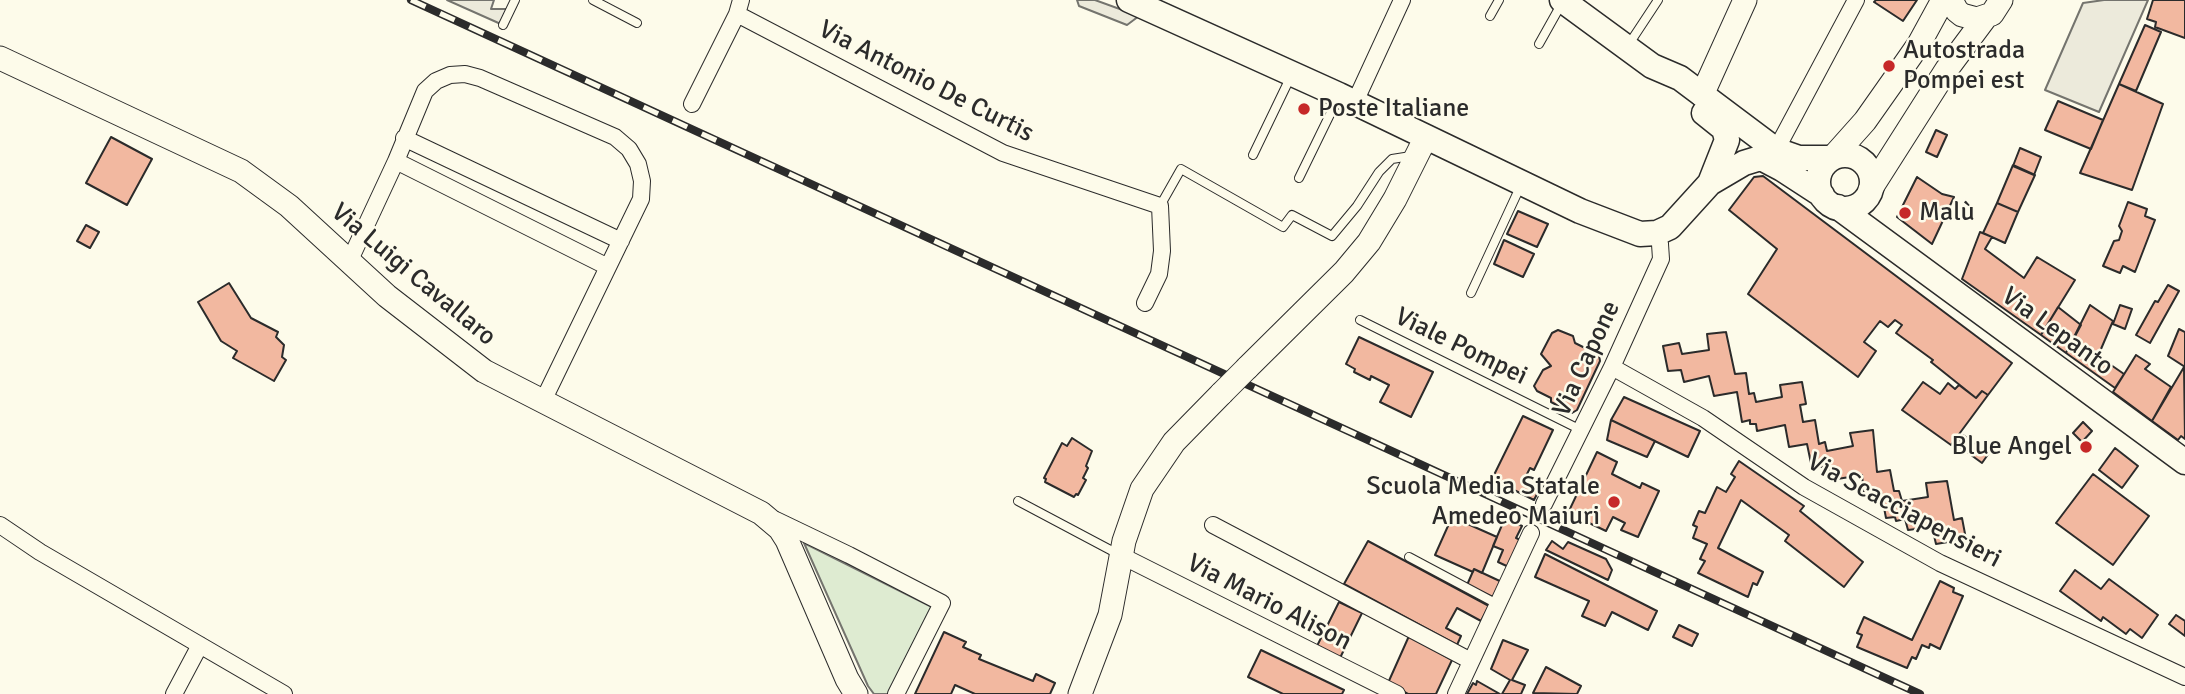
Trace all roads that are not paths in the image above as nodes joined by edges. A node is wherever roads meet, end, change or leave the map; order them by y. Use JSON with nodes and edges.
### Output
{"nodes":[{"id":1,"x":515,"y":0,"type":"edge"},
{"id":2,"x":593,"y":0,"type":"edge"},
{"id":3,"x":1129,"y":0,"type":"edge"},
{"id":4,"x":1402,"y":0,"type":"edge"},
{"id":5,"x":1499,"y":0,"type":"edge"},
{"id":6,"x":1563,"y":0,"type":"edge"},
{"id":7,"x":1658,"y":0,"type":"edge"},
{"id":8,"x":1745,"y":0,"type":"edge"},
{"id":9,"x":1856,"y":0,"type":"edge"},
{"id":10,"x":1944,"y":0,"type":"edge"},
{"id":11,"x":1951,"y":0,"type":"edge"},
{"id":12,"x":2019,"y":0,"type":"edge"},
{"id":13,"x":739,"y":7,"type":"edge"},
{"id":14,"x":1995,"y":9,"type":"edge"},
{"id":15,"x":1490,"y":16,"type":"dead end"},
{"id":16,"x":637,"y":23,"type":"dead end"},
{"id":17,"x":503,"y":26,"type":"dead end"},
{"id":18,"x":1539,"y":44,"type":"dead end"},
{"id":19,"x":1627,"y":48,"type":"junction"},
{"id":20,"x":0,"y":58,"type":"edge"},
{"id":21,"x":1652,"y":66,"type":"junction"},
{"id":22,"x":1292,"y":73,"type":"junction"},
{"id":23,"x":1702,"y":95,"type":"junction"},
{"id":24,"x":1347,"y":99,"type":"junction"},
{"id":25,"x":692,"y":104,"type":"dead end"},
{"id":26,"x":404,"y":138,"type":"junction"},
{"id":27,"x":1422,"y":146,"type":"junction"},
{"id":28,"x":1776,"y":150,"type":"junction"},
{"id":29,"x":1253,"y":155,"type":"dead end"},
{"id":30,"x":1832,"y":158,"type":"junction"},
{"id":31,"x":396,"y":161,"type":"junction"},
{"id":32,"x":1300,"y":178,"type":"dead end"},
{"id":33,"x":1522,"y":183,"type":"junction"},
{"id":34,"x":1710,"y":183,"type":"junction"},
{"id":35,"x":1868,"y":194,"type":"junction"},
{"id":36,"x":1830,"y":201,"type":"junction"},
{"id":37,"x":1160,"y":206,"type":"junction"},
{"id":38,"x":1657,"y":233,"type":"junction"},
{"id":39,"x":621,"y":241,"type":"junction"},
{"id":40,"x":1894,"y":250,"type":"junction"},
{"id":41,"x":349,"y":262,"type":"junction"},
{"id":42,"x":608,"y":267,"type":"junction"},
{"id":43,"x":1471,"y":293,"type":"dead end"},
{"id":44,"x":1144,"y":303,"type":"dead end"},
{"id":45,"x":1360,"y":320,"type":"dead end"},
{"id":46,"x":1612,"y":367,"type":"junction"},
{"id":47,"x":542,"y":403,"type":"junction"},
{"id":48,"x":1581,"y":430,"type":"junction"},
{"id":49,"x":2185,"y":462,"type":"edge"},
{"id":50,"x":1018,"y":501,"type":"dead end"},
{"id":51,"x":1544,"y":504,"type":"dead end"},
{"id":52,"x":761,"y":513,"type":"junction"},
{"id":53,"x":0,"y":525,"type":"edge"},
{"id":54,"x":1213,"y":525,"type":"dead end"},
{"id":55,"x":1531,"y":533,"type":"dead end"},
{"id":56,"x":1120,"y":555,"type":"junction"},
{"id":57,"x":1409,"y":557,"type":"dead end"},
{"id":58,"x":1499,"y":605,"type":"junction"},
{"id":59,"x":200,"y":645,"type":"junction"},
{"id":60,"x":1471,"y":661,"type":"junction"},
{"id":61,"x":2185,"y":677,"type":"edge"},
{"id":62,"x":174,"y":694,"type":"edge"},
{"id":63,"x":284,"y":694,"type":"edge"},
{"id":64,"x":856,"y":694,"type":"edge"},
{"id":65,"x":896,"y":694,"type":"edge"},
{"id":66,"x":1080,"y":694,"type":"edge"},
{"id":67,"x":1396,"y":694,"type":"edge"},
{"id":68,"x":1456,"y":694,"type":"edge"}],
"edges":[{"from":1,"to":17,"type":"lane"},
{"from":2,"to":16,"type":"lane"},
{"from":3,"to":22,"type":"main road"},
{"from":4,"to":24,"type":"street"},
{"from":5,"to":15,"type":"lane"},
{"from":6,"to":18,"type":"lane"},
{"from":6,"to":19,"type":"main road"},
{"from":7,"to":19,"type":"lane"},
{"from":8,"to":23,"type":"street"},
{"from":9,"to":28,"type":"street"},
{"from":10,"to":30,"type":"street"},
{"from":11,"to":14,"type":"street"},
{"from":12,"to":14,"type":"street"},
{"from":13,"to":25,"type":"street"},
{"from":13,"to":37,"type":"street","name":"Via Antonio De Curtis"},
{"from":14,"to":35,"type":"street"},
{"from":19,"to":21,"type":"main road"},
{"from":20,"to":41,"type":"street","name":"Via Luigi Cavallaro"},
{"from":21,"to":23,"type":"main road"},
{"from":21,"to":34,"type":"main road"},
{"from":22,"to":24,"type":"main road"},
{"from":22,"to":29,"type":"lane"},
{"from":23,"to":28,"type":"main road"},
{"from":24,"to":27,"type":"main road"},
{"from":24,"to":32,"type":"lane"},
{"from":26,"to":31,"type":"street"},
{"from":26,"to":39,"type":"street"},
{"from":26,"to":39,"type":"street"},
{"from":27,"to":33,"type":"main road"},
{"from":27,"to":37,"type":"lane"},
{"from":27,"to":56,"type":"street","bridge":true},
{"from":28,"to":30,"type":"main road"},
{"from":30,"to":35,"type":"main road"},
{"from":30,"to":36,"type":"main road"},
{"from":31,"to":41,"type":"street"},
{"from":31,"to":42,"type":"street"},
{"from":33,"to":38,"type":"main road"},
{"from":33,"to":43,"type":"lane"},
{"from":34,"to":36,"type":"main road","name":"Via Lepanto"},
{"from":34,"to":38,"type":"main road"},
{"from":35,"to":36,"type":"main road"},
{"from":35,"to":40,"type":"main road","name":"Via Lepanto"},
{"from":36,"to":40,"type":"main road","name":"Via Lepanto"},
{"from":37,"to":44,"type":"street"},
{"from":38,"to":46,"type":"street","name":"Via Capone"},
{"from":39,"to":42,"type":"street"},
{"from":40,"to":49,"type":"main road","name":"Via Lepanto"},
{"from":41,"to":47,"type":"street","name":"Via Luigi Cavallaro"},
{"from":42,"to":47,"type":"street"},
{"from":45,"to":48,"type":"lane","name":"Viale Pompei"},
{"from":46,"to":48,"type":"street","name":"Via Capone"},
{"from":46,"to":61,"type":"street","name":"Via Scacciapensieri"},
{"from":47,"to":52,"type":"street","name":"Via Luigi Cavallaro"},
{"from":48,"to":51,"type":"street","name":"Via Capone"},
{"from":50,"to":56,"type":"lane"},
{"from":52,"to":64,"type":"street","name":"Via Luigi Cavallaro"},
{"from":52,"to":65,"type":"street"},
{"from":53,"to":59,"type":"street"},
{"from":54,"to":60,"type":"street"},
{"from":55,"to":58,"type":"street"},
{"from":56,"to":66,"type":"street"},
{"from":56,"to":67,"type":"street","name":"Via Mario Alison"},
{"from":57,"to":58,"type":"lane"},
{"from":58,"to":60,"type":"street"},
{"from":59,"to":62,"type":"street"},
{"from":59,"to":63,"type":"street"},
{"from":60,"to":68,"type":"street"}]}
